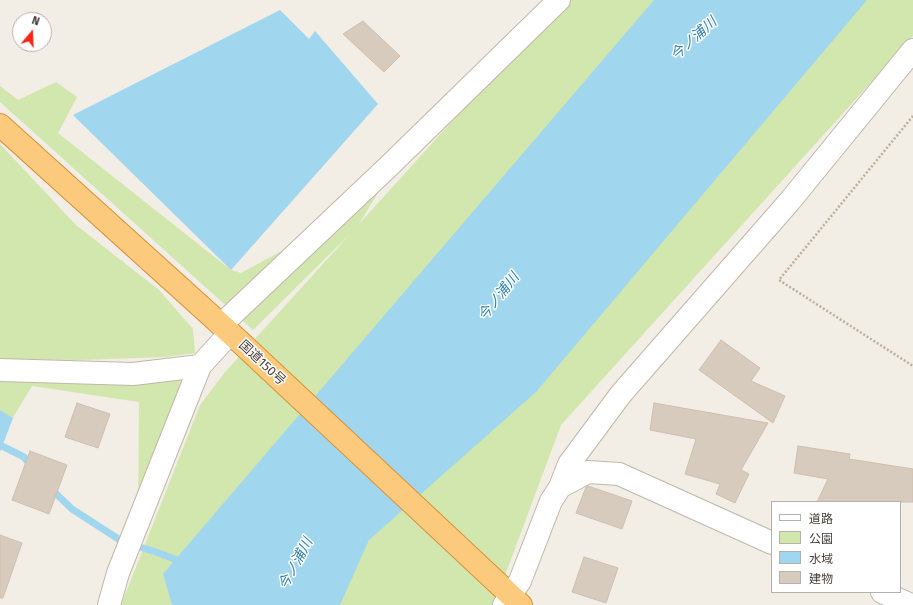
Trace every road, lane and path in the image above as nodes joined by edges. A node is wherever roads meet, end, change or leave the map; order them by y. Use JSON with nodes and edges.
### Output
{"nodes":[{"id":1,"x":559,"y":0,"type":"edge"},
{"id":2,"x":913,"y":50,"type":"edge"},
{"id":3,"x":913,"y":116,"type":"edge"},
{"id":4,"x":0,"y":125,"type":"edge"},
{"id":5,"x":230,"y":333,"type":"junction"},
{"id":6,"x":200,"y":366,"type":"junction"},
{"id":7,"x":913,"y":366,"type":"edge"},
{"id":8,"x":0,"y":370,"type":"edge"},
{"id":9,"x":560,"y":487,"type":"junction"},
{"id":10,"x":771,"y":543,"type":"edge"},
{"id":11,"x":884,"y":593,"type":"edge"},
{"id":12,"x":512,"y":602,"type":"edge"},
{"id":13,"x":109,"y":605,"type":"edge"},
{"id":14,"x":911,"y":605,"type":"edge"}],
"edges":[{"from":1,"to":5,"type":"street"},
{"from":2,"to":9,"type":"street"},
{"from":3,"to":7,"type":"path"},
{"from":4,"to":5,"type":"highway","name":"国道150号"},
{"from":5,"to":6,"type":"street"},
{"from":5,"to":12,"type":"highway","name":"国道150号"},
{"from":6,"to":8,"type":"street"},
{"from":6,"to":13,"type":"street"},
{"from":9,"to":10,"type":"street"},
{"from":9,"to":12,"type":"street"},
{"from":11,"to":14,"type":"street"}]}
